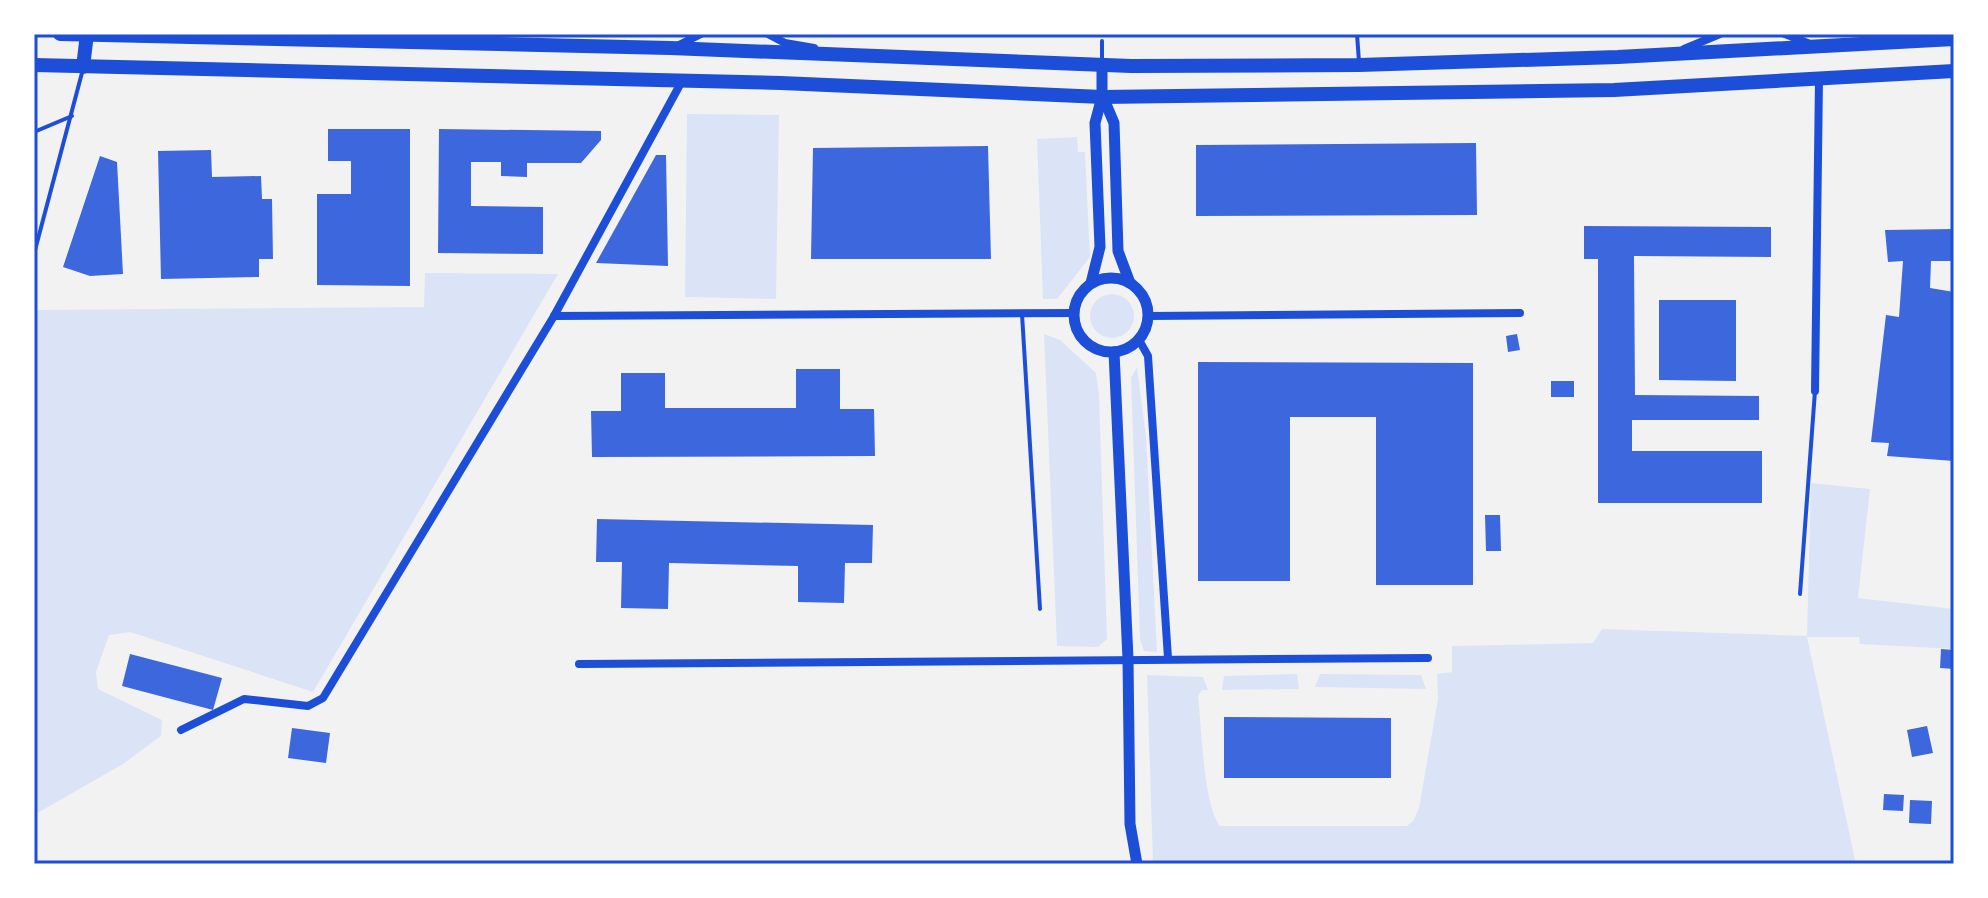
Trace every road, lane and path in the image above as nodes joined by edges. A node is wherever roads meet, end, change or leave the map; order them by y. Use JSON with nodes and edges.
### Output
{"nodes":[{"id":1,"x":60,"y":34,"type":"edge"},
{"id":2,"x":308,"y":34,"type":"edge"},
{"id":3,"x":701,"y":34,"type":"edge"},
{"id":4,"x":768,"y":34,"type":"edge"},
{"id":5,"x":1357,"y":34,"type":"edge"},
{"id":6,"x":1720,"y":34,"type":"edge"},
{"id":7,"x":1785,"y":34,"type":"edge"},
{"id":8,"x":86,"y":35,"type":"edge"},
{"id":9,"x":452,"y":39,"type":"edge"},
{"id":10,"x":1954,"y":39,"type":"edge"},
{"id":11,"x":1102,"y":41,"type":"dead end"},
{"id":12,"x":333,"y":43,"type":"junction"},
{"id":13,"x":1818,"y":47,"type":"junction"},
{"id":14,"x":670,"y":48,"type":"junction"},
{"id":15,"x":1670,"y":55,"type":"junction"},
{"id":16,"x":858,"y":56,"type":"junction"},
{"id":17,"x":34,"y":65,"type":"edge"},
{"id":18,"x":1102,"y":65,"type":"junction"},
{"id":19,"x":1359,"y":65,"type":"junction"},
{"id":20,"x":83,"y":67,"type":"junction"},
{"id":21,"x":1954,"y":71,"type":"edge"},
{"id":22,"x":1819,"y":79,"type":"junction"},
{"id":23,"x":682,"y":81,"type":"junction"},
{"id":24,"x":1102,"y":97,"type":"junction"},
{"id":25,"x":72,"y":116,"type":"junction"},
{"id":26,"x":34,"y":132,"type":"edge"},
{"id":27,"x":34,"y":254,"type":"edge"},
{"id":28,"x":1091,"y":283,"type":"junction"},
{"id":29,"x":1130,"y":283,"type":"junction"},
{"id":30,"x":1074,"y":313,"type":"junction"},
{"id":31,"x":1520,"y":313,"type":"dead end"},
{"id":32,"x":1022,"y":314,"type":"junction"},
{"id":33,"x":554,"y":316,"type":"junction"},
{"id":34,"x":1149,"y":316,"type":"junction"},
{"id":35,"x":1139,"y":340,"type":"junction"},
{"id":36,"x":1114,"y":352,"type":"junction"},
{"id":37,"x":1815,"y":391,"type":"joint"},
{"id":38,"x":1800,"y":594,"type":"dead end"},
{"id":39,"x":1040,"y":609,"type":"dead end"},
{"id":40,"x":1168,"y":658,"type":"junction"},
{"id":41,"x":1428,"y":658,"type":"dead end"},
{"id":42,"x":1128,"y":659,"type":"junction"},
{"id":43,"x":579,"y":664,"type":"dead end"},
{"id":44,"x":181,"y":730,"type":"dead end"},
{"id":45,"x":1137,"y":864,"type":"edge"}],
"edges":[{"from":1,"to":8,"type":"main road"},
{"from":2,"to":12,"type":"main road"},
{"from":3,"to":14,"type":"street"},
{"from":4,"to":16,"type":"street"},
{"from":5,"to":19,"type":"lane"},
{"from":6,"to":15,"type":"street"},
{"from":7,"to":13,"type":"street"},
{"from":8,"to":12,"type":"main road"},
{"from":8,"to":20,"type":"main road"},
{"from":9,"to":12,"type":"main road"},
{"from":9,"to":14,"type":"main road"},
{"from":10,"to":13,"type":"main road"},
{"from":11,"to":18,"type":"lane"},
{"from":13,"to":15,"type":"main road"},
{"from":14,"to":16,"type":"main road"},
{"from":15,"to":19,"type":"main road"},
{"from":16,"to":18,"type":"main road"},
{"from":17,"to":20,"type":"main road"},
{"from":18,"to":19,"type":"main road"},
{"from":18,"to":24,"type":"street"},
{"from":20,"to":23,"type":"main road"},
{"from":20,"to":25,"type":"lane"},
{"from":21,"to":22,"type":"main road"},
{"from":22,"to":24,"type":"main road"},
{"from":22,"to":37,"type":"street"},
{"from":23,"to":24,"type":"main road"},
{"from":23,"to":33,"type":"street"},
{"from":24,"to":28,"type":"street"},
{"from":24,"to":29,"type":"street"},
{"from":25,"to":26,"type":"lane"},
{"from":25,"to":27,"type":"lane"},
{"from":28,"to":29,"type":"street"},
{"from":28,"to":30,"type":"street"},
{"from":29,"to":34,"type":"street"},
{"from":30,"to":32,"type":"street"},
{"from":30,"to":36,"type":"street"},
{"from":31,"to":34,"type":"street"},
{"from":32,"to":33,"type":"street"},
{"from":32,"to":39,"type":"lane"},
{"from":33,"to":44,"type":"street"},
{"from":34,"to":35,"type":"street"},
{"from":35,"to":36,"type":"street"},
{"from":35,"to":40,"type":"street"},
{"from":36,"to":42,"type":"street"},
{"from":37,"to":38,"type":"lane"},
{"from":40,"to":41,"type":"street"},
{"from":40,"to":42,"type":"street"},
{"from":42,"to":43,"type":"street"},
{"from":42,"to":45,"type":"street"}]}
